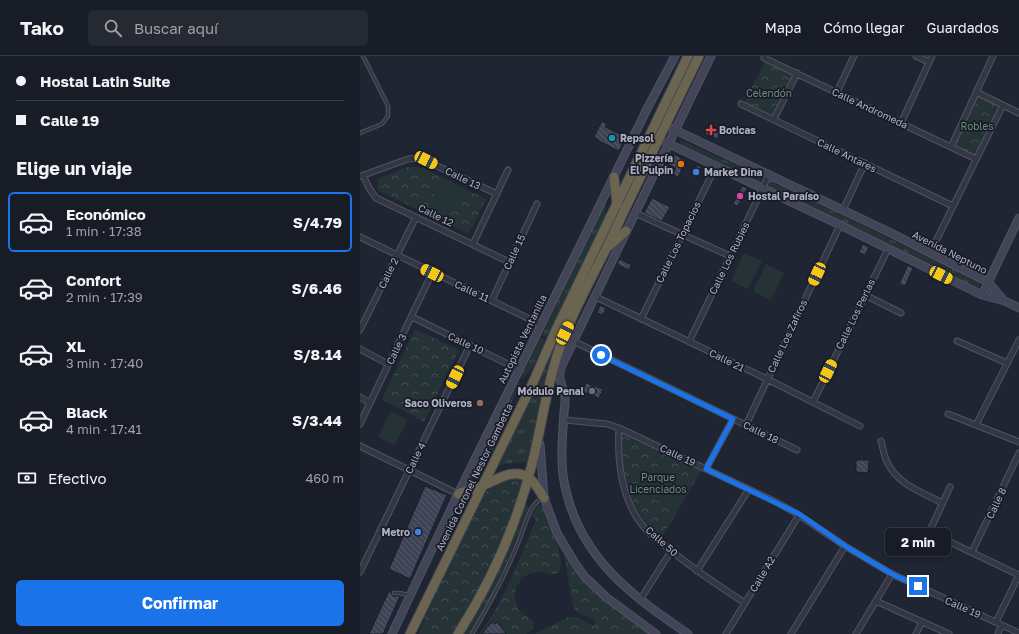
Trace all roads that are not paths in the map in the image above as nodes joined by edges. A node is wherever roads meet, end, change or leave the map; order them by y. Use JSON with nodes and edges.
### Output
{"nodes":[{"id":1,"x":363,"y":56,"type":"edge"},
{"id":2,"x":675,"y":56,"type":"edge"},
{"id":3,"x":688,"y":56,"type":"edge"},
{"id":4,"x":699,"y":56,"type":"edge"},
{"id":5,"x":711,"y":56,"type":"edge"},
{"id":6,"x":854,"y":56,"type":"edge"},
{"id":7,"x":916,"y":56,"type":"edge"},
{"id":8,"x":932,"y":56,"type":"edge"},
{"id":9,"x":993,"y":56,"type":"edge"},
{"id":10,"x":765,"y":57,"type":"edge"},
{"id":11,"x":929,"y":62,"type":"junction"},
{"id":12,"x":797,"y":73,"type":"junction"},
{"id":13,"x":837,"y":92,"type":"junction"},
{"id":14,"x":976,"y":92,"type":"junction"},
{"id":15,"x":741,"y":104,"type":"dead end"},
{"id":16,"x":1003,"y":105,"type":"junction"},
{"id":17,"x":1019,"y":113,"type":"edge"},
{"id":18,"x":774,"y":120,"type":"junction"},
{"id":19,"x":661,"y":123,"type":"junction"},
{"id":20,"x":901,"y":123,"type":"junction"},
{"id":21,"x":675,"y":130,"type":"junction"},
{"id":22,"x":360,"y":133,"type":"edge"},
{"id":23,"x":654,"y":137,"type":"junction"},
{"id":24,"x":668,"y":143,"type":"junction"},
{"id":25,"x":951,"y":147,"type":"junction"},
{"id":26,"x":976,"y":159,"type":"junction"},
{"id":27,"x":865,"y":163,"type":"junction"},
{"id":28,"x":716,"y":166,"type":"junction"},
{"id":29,"x":508,"y":170,"type":"dead end"},
{"id":30,"x":769,"y":174,"type":"junction"},
{"id":31,"x":362,"y":176,"type":"edge"},
{"id":32,"x":614,"y":177,"type":"junction"},
{"id":33,"x":762,"y":188,"type":"junction"},
{"id":34,"x":497,"y":194,"type":"junction"},
{"id":35,"x":537,"y":204,"type":"dead end"},
{"id":36,"x":617,"y":206,"type":"junction"},
{"id":37,"x":953,"y":206,"type":"junction"},
{"id":38,"x":843,"y":210,"type":"junction"},
{"id":39,"x":635,"y":212,"type":"junction"},
{"id":40,"x":416,"y":217,"type":"junction"},
{"id":41,"x":1019,"y":218,"type":"edge"},
{"id":42,"x":840,"y":225,"type":"junction"},
{"id":43,"x":626,"y":231,"type":"junction"},
{"id":44,"x":682,"y":234,"type":"junction"},
{"id":45,"x":360,"y":237,"type":"edge"},
{"id":46,"x":473,"y":244,"type":"junction"},
{"id":47,"x":934,"y":245,"type":"dead end"},
{"id":48,"x":606,"y":248,"type":"junction"},
{"id":49,"x":888,"y":249,"type":"junction"},
{"id":50,"x":397,"y":256,"type":"junction"},
{"id":51,"x":730,"y":256,"type":"junction"},
{"id":52,"x":510,"y":262,"type":"junction"},
{"id":53,"x":432,"y":273,"type":"junction"},
{"id":54,"x":988,"y":282,"type":"junction"},
{"id":55,"x":865,"y":295,"type":"junction"},
{"id":56,"x":982,"y":295,"type":"junction"},
{"id":57,"x":594,"y":296,"type":"junction"},
{"id":58,"x":492,"y":300,"type":"junction"},
{"id":59,"x":1004,"y":302,"type":"junction"},
{"id":60,"x":1019,"y":308,"type":"edge"},
{"id":61,"x":901,"y":313,"type":"dead end"},
{"id":62,"x":412,"y":317,"type":"junction"},
{"id":63,"x":641,"y":319,"type":"junction"},
{"id":64,"x":542,"y":325,"type":"junction"},
{"id":65,"x":360,"y":330,"type":"edge"},
{"id":66,"x":1019,"y":340,"type":"edge"},
{"id":67,"x":573,"y":341,"type":"junction"},
{"id":68,"x":957,"y":341,"type":"dead end"},
{"id":69,"x":689,"y":342,"type":"junction"},
{"id":70,"x":470,"y":345,"type":"junction"},
{"id":71,"x":360,"y":349,"type":"edge"},
{"id":72,"x":1007,"y":363,"type":"junction"},
{"id":73,"x":388,"y":364,"type":"junction"},
{"id":74,"x":520,"y":370,"type":"junction"},
{"id":75,"x":767,"y":379,"type":"junction"},
{"id":76,"x":360,"y":397,"type":"edge"},
{"id":77,"x":813,"y":402,"type":"junction"},
{"id":78,"x":370,"y":403,"type":"junction"},
{"id":79,"x":948,"y":414,"type":"dead end"},
{"id":80,"x":733,"y":419,"type":"junction"},
{"id":81,"x":564,"y":420,"type":"junction"},
{"id":82,"x":360,"y":424,"type":"edge"},
{"id":83,"x":746,"y":425,"type":"junction"},
{"id":84,"x":976,"y":425,"type":"junction"},
{"id":85,"x":860,"y":426,"type":"dead end"},
{"id":86,"x":619,"y":428,"type":"junction"},
{"id":87,"x":540,"y":433,"type":"junction"},
{"id":88,"x":880,"y":441,"type":"dead end"},
{"id":89,"x":1019,"y":442,"type":"edge"},
{"id":90,"x":360,"y":446,"type":"edge"},
{"id":91,"x":797,"y":450,"type":"dead end"},
{"id":92,"x":1019,"y":453,"type":"edge"},
{"id":93,"x":706,"y":469,"type":"junction"},
{"id":94,"x":409,"y":470,"type":"junction"},
{"id":95,"x":528,"y":477,"type":"junction"},
{"id":96,"x":482,"y":486,"type":"junction"},
{"id":97,"x":950,"y":487,"type":"dead end"},
{"id":98,"x":749,"y":489,"type":"junction"},
{"id":99,"x":458,"y":494,"type":"junction"},
{"id":100,"x":544,"y":498,"type":"junction"},
{"id":101,"x":942,"y":503,"type":"junction"},
{"id":102,"x":799,"y":514,"type":"junction"},
{"id":103,"x":929,"y":532,"type":"junction"},
{"id":104,"x":845,"y":546,"type":"junction"},
{"id":105,"x":671,"y":550,"type":"junction"},
{"id":106,"x":920,"y":552,"type":"dead end"},
{"id":107,"x":972,"y":552,"type":"junction"},
{"id":108,"x":361,"y":568,"type":"edge"},
{"id":109,"x":697,"y":571,"type":"junction"},
{"id":110,"x":892,"y":574,"type":"junction"},
{"id":111,"x":1019,"y":575,"type":"edge"},
{"id":112,"x":394,"y":593,"type":"dead end"},
{"id":113,"x":410,"y":596,"type":"junction"},
{"id":114,"x":640,"y":600,"type":"junction"},
{"id":115,"x":876,"y":601,"type":"junction"},
{"id":116,"x":745,"y":603,"type":"junction"},
{"id":117,"x":922,"y":622,"type":"junction"},
{"id":118,"x":999,"y":624,"type":"junction"},
{"id":119,"x":677,"y":627,"type":"junction"},
{"id":120,"x":1019,"y":633,"type":"edge"},
{"id":121,"x":392,"y":634,"type":"edge"},
{"id":122,"x":410,"y":634,"type":"edge"},
{"id":123,"x":458,"y":634,"type":"edge"},
{"id":124,"x":472,"y":634,"type":"edge"},
{"id":125,"x":656,"y":634,"type":"edge"},
{"id":126,"x":672,"y":634,"type":"edge"},
{"id":127,"x":688,"y":634,"type":"edge"},
{"id":128,"x":726,"y":634,"type":"edge"},
{"id":129,"x":791,"y":634,"type":"edge"},
{"id":130,"x":856,"y":634,"type":"edge"},
{"id":131,"x":916,"y":634,"type":"edge"},
{"id":132,"x":949,"y":634,"type":"edge"},
{"id":133,"x":998,"y":634,"type":"edge"}],
"edges":[{"from":1,"to":22,"type":"lane"},
{"from":2,"to":32,"type":"street","name":"Autopista Ventanilla"},
{"from":3,"to":19,"type":"highway"},
{"from":4,"to":19,"type":"highway"},
{"from":5,"to":21,"type":"street"},
{"from":6,"to":13,"type":"street"},
{"from":7,"to":11,"type":"street"},
{"from":8,"to":11,"type":"street"},
{"from":9,"to":14,"type":"street"},
{"from":10,"to":12,"type":"street","name":"Calle Andromeda"},
{"from":11,"to":20,"type":"street"},
{"from":12,"to":13,"type":"street","name":"Calle Andromeda"},
{"from":12,"to":18,"type":"street"},
{"from":13,"to":20,"type":"street","name":"Calle Andromeda"},
{"from":14,"to":16,"type":"street"},
{"from":14,"to":25,"type":"street"},
{"from":15,"to":18,"type":"street","name":"Calle Antares"},
{"from":16,"to":17,"type":"street"},
{"from":16,"to":26,"type":"street"},
{"from":18,"to":27,"type":"street","name":"Calle Antares"},
{"from":19,"to":21,"type":"street","name":"Avenida Neptuno"},
{"from":19,"to":23,"type":"highway"},
{"from":20,"to":25,"type":"street","name":"Calle Andromeda"},
{"from":21,"to":24,"type":"street"},
{"from":21,"to":30,"type":"street","name":"Avenida Neptuno"},
{"from":23,"to":24,"type":"street"},
{"from":23,"to":36,"type":"highway","name":"Avenida Coronel Nestor Gambetta"},
{"from":23,"to":48,"type":"highway"},
{"from":24,"to":28,"type":"street"},
{"from":24,"to":39,"type":"street"},
{"from":25,"to":26,"type":"street","name":"Calle Andromeda"},
{"from":26,"to":37,"type":"street"},
{"from":27,"to":37,"type":"street","name":"Calle Antares"},
{"from":27,"to":38,"type":"street"},
{"from":28,"to":33,"type":"street"},
{"from":28,"to":44,"type":"street","name":"Calle Los Topacios"},
{"from":29,"to":34,"type":"street"},
{"from":30,"to":33,"type":"street","name":"Calle Los Rubies"},
{"from":30,"to":38,"type":"street","name":"Avenida Neptuno"},
{"from":31,"to":34,"type":"street","name":"Calle 13"},
{"from":31,"to":40,"type":"street","name":"Calle 12"},
{"from":32,"to":36,"type":"highway"},
{"from":32,"to":64,"type":"street","name":"Autopista Ventanilla"},
{"from":33,"to":42,"type":"street"},
{"from":33,"to":51,"type":"street","name":"Calle Los Rubies"},
{"from":34,"to":46,"type":"street"},
{"from":35,"to":52,"type":"street","name":"Calle 15"},
{"from":36,"to":96,"type":"highway","name":"Avenida Coronel Nestor Gambetta"},
{"from":37,"to":47,"type":"street"},
{"from":38,"to":54,"type":"street","name":"Avenida Neptuno"},
{"from":39,"to":43,"type":"street"},
{"from":39,"to":44,"type":"street"},
{"from":40,"to":46,"type":"street","name":"Calle 12"},
{"from":40,"to":50,"type":"street","name":"Calle 2"},
{"from":41,"to":54,"type":"street"},
{"from":42,"to":49,"type":"street"},
{"from":42,"to":75,"type":"street","name":"Calle Los Zafiros"},
{"from":43,"to":48,"type":"highway"},
{"from":43,"to":57,"type":"street"},
{"from":44,"to":51,"type":"street"},
{"from":44,"to":63,"type":"street","name":"Calle Los Topacios"},
{"from":45,"to":50,"type":"street","name":"Calle 11"},
{"from":46,"to":52,"type":"street","name":"Calle 12"},
{"from":48,"to":87,"type":"highway"},
{"from":49,"to":55,"type":"street","name":"Calle Los Perlas"},
{"from":49,"to":56,"type":"street"},
{"from":50,"to":53,"type":"street","name":"Calle 11"},
{"from":50,"to":65,"type":"street","name":"Calle 2"},
{"from":51,"to":69,"type":"street","name":"Calle Los Rubies"},
{"from":52,"to":58,"type":"street","name":"Calle 15"},
{"from":53,"to":58,"type":"street","name":"Calle 11"},
{"from":53,"to":62,"type":"street","name":"Calle 3"},
{"from":54,"to":56,"type":"street"},
{"from":54,"to":59,"type":"street","name":"Avenida Neptuno"},
{"from":55,"to":61,"type":"street"},
{"from":55,"to":77,"type":"street","name":"Calle Los Perlas"},
{"from":56,"to":59,"type":"street"},
{"from":57,"to":63,"type":"street","name":"Calle 21"},
{"from":57,"to":67,"type":"street"},
{"from":58,"to":64,"type":"street","name":"Calle 11"},
{"from":59,"to":60,"type":"street"},
{"from":62,"to":70,"type":"street","name":"Calle 10"},
{"from":62,"to":73,"type":"street","name":"Calle 3"},
{"from":63,"to":69,"type":"street","name":"Calle 21"},
{"from":64,"to":74,"type":"street","name":"Autopista Ventanilla"},
{"from":66,"to":72,"type":"street"},
{"from":67,"to":80,"type":"street","name":"Calle 18"},
{"from":67,"to":81,"type":"street"},
{"from":68,"to":72,"type":"street"},
{"from":69,"to":75,"type":"street","name":"Calle 21"},
{"from":70,"to":74,"type":"street","name":"Calle 10"},
{"from":70,"to":94,"type":"street","name":"Calle 4"},
{"from":71,"to":73,"type":"street"},
{"from":72,"to":84,"type":"street"},
{"from":73,"to":78,"type":"street","name":"Calle 3"},
{"from":74,"to":99,"type":"street","name":"Autopista Ventanilla"},
{"from":75,"to":77,"type":"street","name":"Calle 21"},
{"from":75,"to":83,"type":"street","name":"Calle Los Zafiros"},
{"from":76,"to":78,"type":"street"},
{"from":77,"to":85,"type":"street","name":"Calle 21"},
{"from":78,"to":82,"type":"street","name":"Calle 3"},
{"from":79,"to":84,"type":"street"},
{"from":80,"to":83,"type":"street","name":"Calle 18"},
{"from":80,"to":93,"type":"street"},
{"from":81,"to":86,"type":"street","name":"Calle 19"},
{"from":81,"to":114,"type":"street"},
{"from":83,"to":91,"type":"street","name":"Calle 18"},
{"from":84,"to":89,"type":"street"},
{"from":86,"to":93,"type":"street","name":"Calle 19"},
{"from":86,"to":105,"type":"street","name":"Calle 50"},
{"from":87,"to":95,"type":"highway"},
{"from":87,"to":100,"type":"street"},
{"from":88,"to":101,"type":"street"},
{"from":90,"to":94,"type":"street"},
{"from":92,"to":107,"type":"street","name":"Calle 8"},
{"from":93,"to":98,"type":"street","name":"Calle 19"},
{"from":94,"to":99,"type":"street"},
{"from":94,"to":108,"type":"street","name":"Calle 4"},
{"from":95,"to":96,"type":"highway"},
{"from":95,"to":100,"type":"highway"},
{"from":95,"to":123,"type":"highway"},
{"from":96,"to":99,"type":"highway"},
{"from":96,"to":122,"type":"highway","name":"Avenida Coronel Nestor Gambetta"},
{"from":97,"to":101,"type":"street"},
{"from":98,"to":102,"type":"street","name":"Calle 19"},
{"from":98,"to":109,"type":"street"},
{"from":99,"to":113,"type":"street","name":"Autopista Ventanilla"},
{"from":100,"to":124,"type":"lane"},
{"from":100,"to":125,"type":"street"},
{"from":101,"to":103,"type":"street"},
{"from":102,"to":104,"type":"street","name":"Calle 19"},
{"from":102,"to":116,"type":"street","name":"Calle A2"},
{"from":103,"to":106,"type":"street"},
{"from":103,"to":107,"type":"street"},
{"from":104,"to":110,"type":"street","name":"Calle 19"},
{"from":104,"to":129,"type":"street"},
{"from":105,"to":109,"type":"street","name":"Calle 50"},
{"from":105,"to":114,"type":"street"},
{"from":107,"to":111,"type":"street"},
{"from":109,"to":116,"type":"street","name":"Calle 50"},
{"from":110,"to":115,"type":"street"},
{"from":110,"to":118,"type":"street","name":"Calle 19"},
{"from":111,"to":118,"type":"street"},
{"from":112,"to":113,"type":"lane"},
{"from":113,"to":121,"type":"street","name":"Autopista Ventanilla"},
{"from":114,"to":119,"type":"street"},
{"from":115,"to":117,"type":"street"},
{"from":115,"to":130,"type":"street"},
{"from":116,"to":128,"type":"street","name":"Calle A2"},
{"from":117,"to":131,"type":"street"},
{"from":117,"to":132,"type":"street"},
{"from":118,"to":120,"type":"street","name":"Calle 19"},
{"from":118,"to":133,"type":"street"},
{"from":119,"to":126,"type":"street"},
{"from":119,"to":127,"type":"street"}]}
